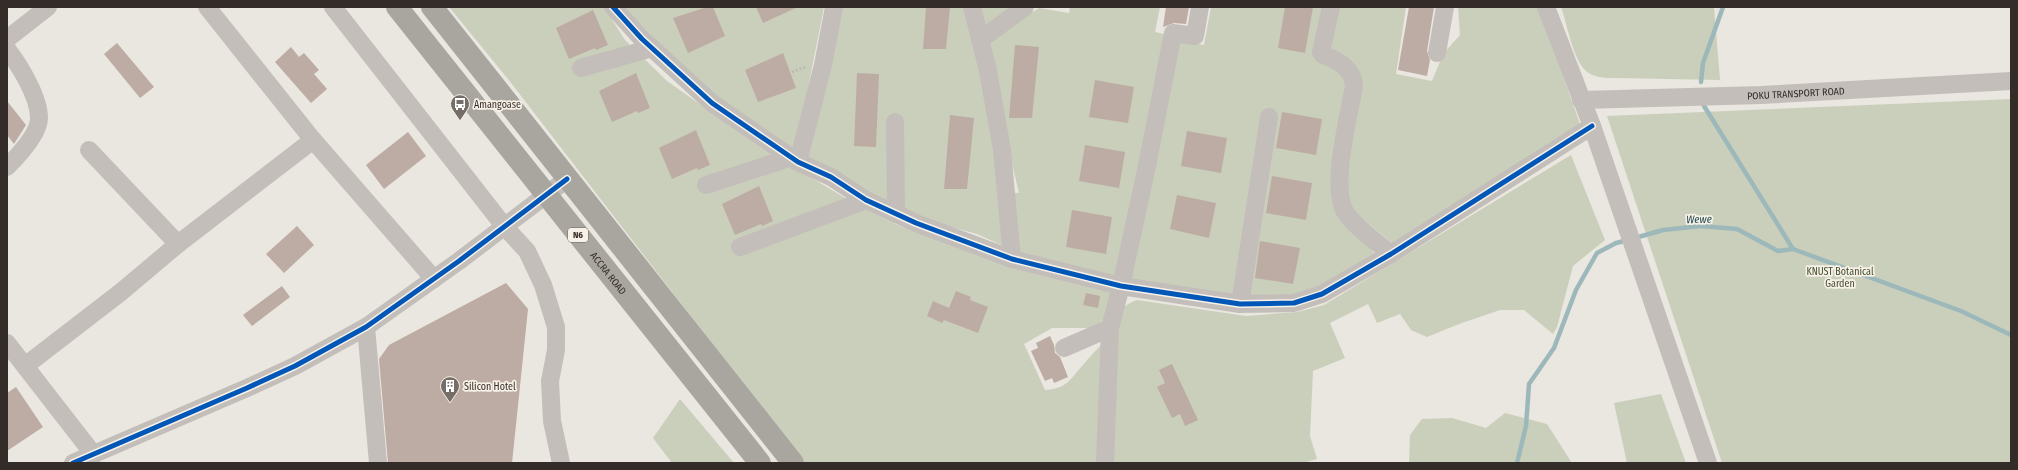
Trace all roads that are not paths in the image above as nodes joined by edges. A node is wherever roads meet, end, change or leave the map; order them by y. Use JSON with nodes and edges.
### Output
{"nodes":[{"id":1,"x":48,"y":7,"type":"edge"},
{"id":2,"x":207,"y":7,"type":"edge"},
{"id":3,"x":333,"y":7,"type":"edge"},
{"id":4,"x":397,"y":7,"type":"edge"},
{"id":5,"x":432,"y":7,"type":"edge"},
{"id":6,"x":613,"y":7,"type":"edge"},
{"id":7,"x":834,"y":7,"type":"edge"},
{"id":8,"x":972,"y":7,"type":"edge"},
{"id":9,"x":1025,"y":7,"type":"edge"},
{"id":10,"x":1200,"y":7,"type":"edge"},
{"id":11,"x":1331,"y":7,"type":"edge"},
{"id":12,"x":1445,"y":7,"type":"edge"},
{"id":13,"x":1546,"y":7,"type":"edge"},
{"id":14,"x":7,"y":39,"type":"edge"},
{"id":15,"x":980,"y":40,"type":"junction"},
{"id":16,"x":652,"y":48,"type":"junction"},
{"id":17,"x":7,"y":49,"type":"edge"},
{"id":18,"x":1437,"y":53,"type":"dead end"},
{"id":19,"x":581,"y":68,"type":"dead end"},
{"id":20,"x":2011,"y":81,"type":"edge"},
{"id":21,"x":1581,"y":100,"type":"junction"},
{"id":22,"x":1269,"y":117,"type":"dead end"},
{"id":23,"x":895,"y":122,"type":"dead end"},
{"id":24,"x":1592,"y":126,"type":"junction"},
{"id":25,"x":313,"y":140,"type":"junction"},
{"id":26,"x":89,"y":150,"type":"dead end"},
{"id":27,"x":795,"y":159,"type":"junction"},
{"id":28,"x":7,"y":167,"type":"edge"},
{"id":29,"x":567,"y":179,"type":"junction"},
{"id":30,"x":706,"y":185,"type":"dead end"},
{"id":31,"x":546,"y":195,"type":"junction"},
{"id":32,"x":866,"y":200,"type":"junction"},
{"id":33,"x":896,"y":214,"type":"junction"},
{"id":34,"x":504,"y":226,"type":"junction"},
{"id":35,"x":178,"y":244,"type":"junction"},
{"id":36,"x":740,"y":247,"type":"dead end"},
{"id":37,"x":1391,"y":254,"type":"junction"},
{"id":38,"x":1012,"y":259,"type":"junction"},
{"id":39,"x":434,"y":279,"type":"junction"},
{"id":40,"x":1121,"y":286,"type":"junction"},
{"id":41,"x":1240,"y":304,"type":"junction"},
{"id":42,"x":366,"y":327,"type":"junction"},
{"id":43,"x":1110,"y":328,"type":"junction"},
{"id":44,"x":7,"y":343,"type":"edge"},
{"id":45,"x":1064,"y":348,"type":"dead end"},
{"id":46,"x":25,"y":366,"type":"junction"},
{"id":47,"x":94,"y":455,"type":"junction"},
{"id":48,"x":73,"y":463,"type":"edge"},
{"id":49,"x":378,"y":463,"type":"edge"},
{"id":50,"x":561,"y":463,"type":"edge"},
{"id":51,"x":760,"y":463,"type":"edge"},
{"id":52,"x":793,"y":463,"type":"edge"},
{"id":53,"x":1105,"y":463,"type":"edge"},
{"id":54,"x":1708,"y":463,"type":"edge"}],
"edges":[{"from":1,"to":14,"type":"street"},
{"from":2,"to":25,"type":"street"},
{"from":3,"to":34,"type":"street"},
{"from":4,"to":31,"type":"highway","name":"ACCRA ROAD","number":"N6"},
{"from":5,"to":29,"type":"highway","number":"N6"},
{"from":6,"to":16,"type":"street"},
{"from":7,"to":27,"type":"street"},
{"from":8,"to":15,"type":"street"},
{"from":9,"to":15,"type":"street"},
{"from":10,"to":40,"type":"street"},
{"from":11,"to":37,"type":"street"},
{"from":12,"to":18,"type":"street"},
{"from":13,"to":21,"type":"street"},
{"from":15,"to":38,"type":"street"},
{"from":16,"to":19,"type":"street"},
{"from":16,"to":27,"type":"street"},
{"from":17,"to":28,"type":"street"},
{"from":20,"to":21,"type":"street","name":"POKU TRANSPORT ROAD"},
{"from":21,"to":24,"type":"street"},
{"from":22,"to":41,"type":"street"},
{"from":23,"to":33,"type":"street"},
{"from":24,"to":37,"type":"street"},
{"from":24,"to":54,"type":"street"},
{"from":25,"to":35,"type":"street"},
{"from":25,"to":39,"type":"street"},
{"from":26,"to":35,"type":"street"},
{"from":27,"to":30,"type":"street"},
{"from":27,"to":32,"type":"street"},
{"from":29,"to":31,"type":"street"},
{"from":29,"to":52,"type":"highway","number":"N6"},
{"from":31,"to":34,"type":"street"},
{"from":31,"to":51,"type":"highway","name":"ACCRA ROAD","number":"N6"},
{"from":32,"to":33,"type":"street"},
{"from":32,"to":36,"type":"street"},
{"from":33,"to":38,"type":"street"},
{"from":34,"to":39,"type":"street"},
{"from":34,"to":50,"type":"street"},
{"from":35,"to":46,"type":"street"},
{"from":37,"to":41,"type":"street"},
{"from":38,"to":40,"type":"street"},
{"from":39,"to":42,"type":"street"},
{"from":40,"to":41,"type":"street"},
{"from":40,"to":43,"type":"street"},
{"from":42,"to":47,"type":"street"},
{"from":42,"to":49,"type":"street"},
{"from":43,"to":45,"type":"street"},
{"from":43,"to":53,"type":"street"},
{"from":44,"to":46,"type":"street"},
{"from":46,"to":47,"type":"street"},
{"from":47,"to":48,"type":"street"}]}
